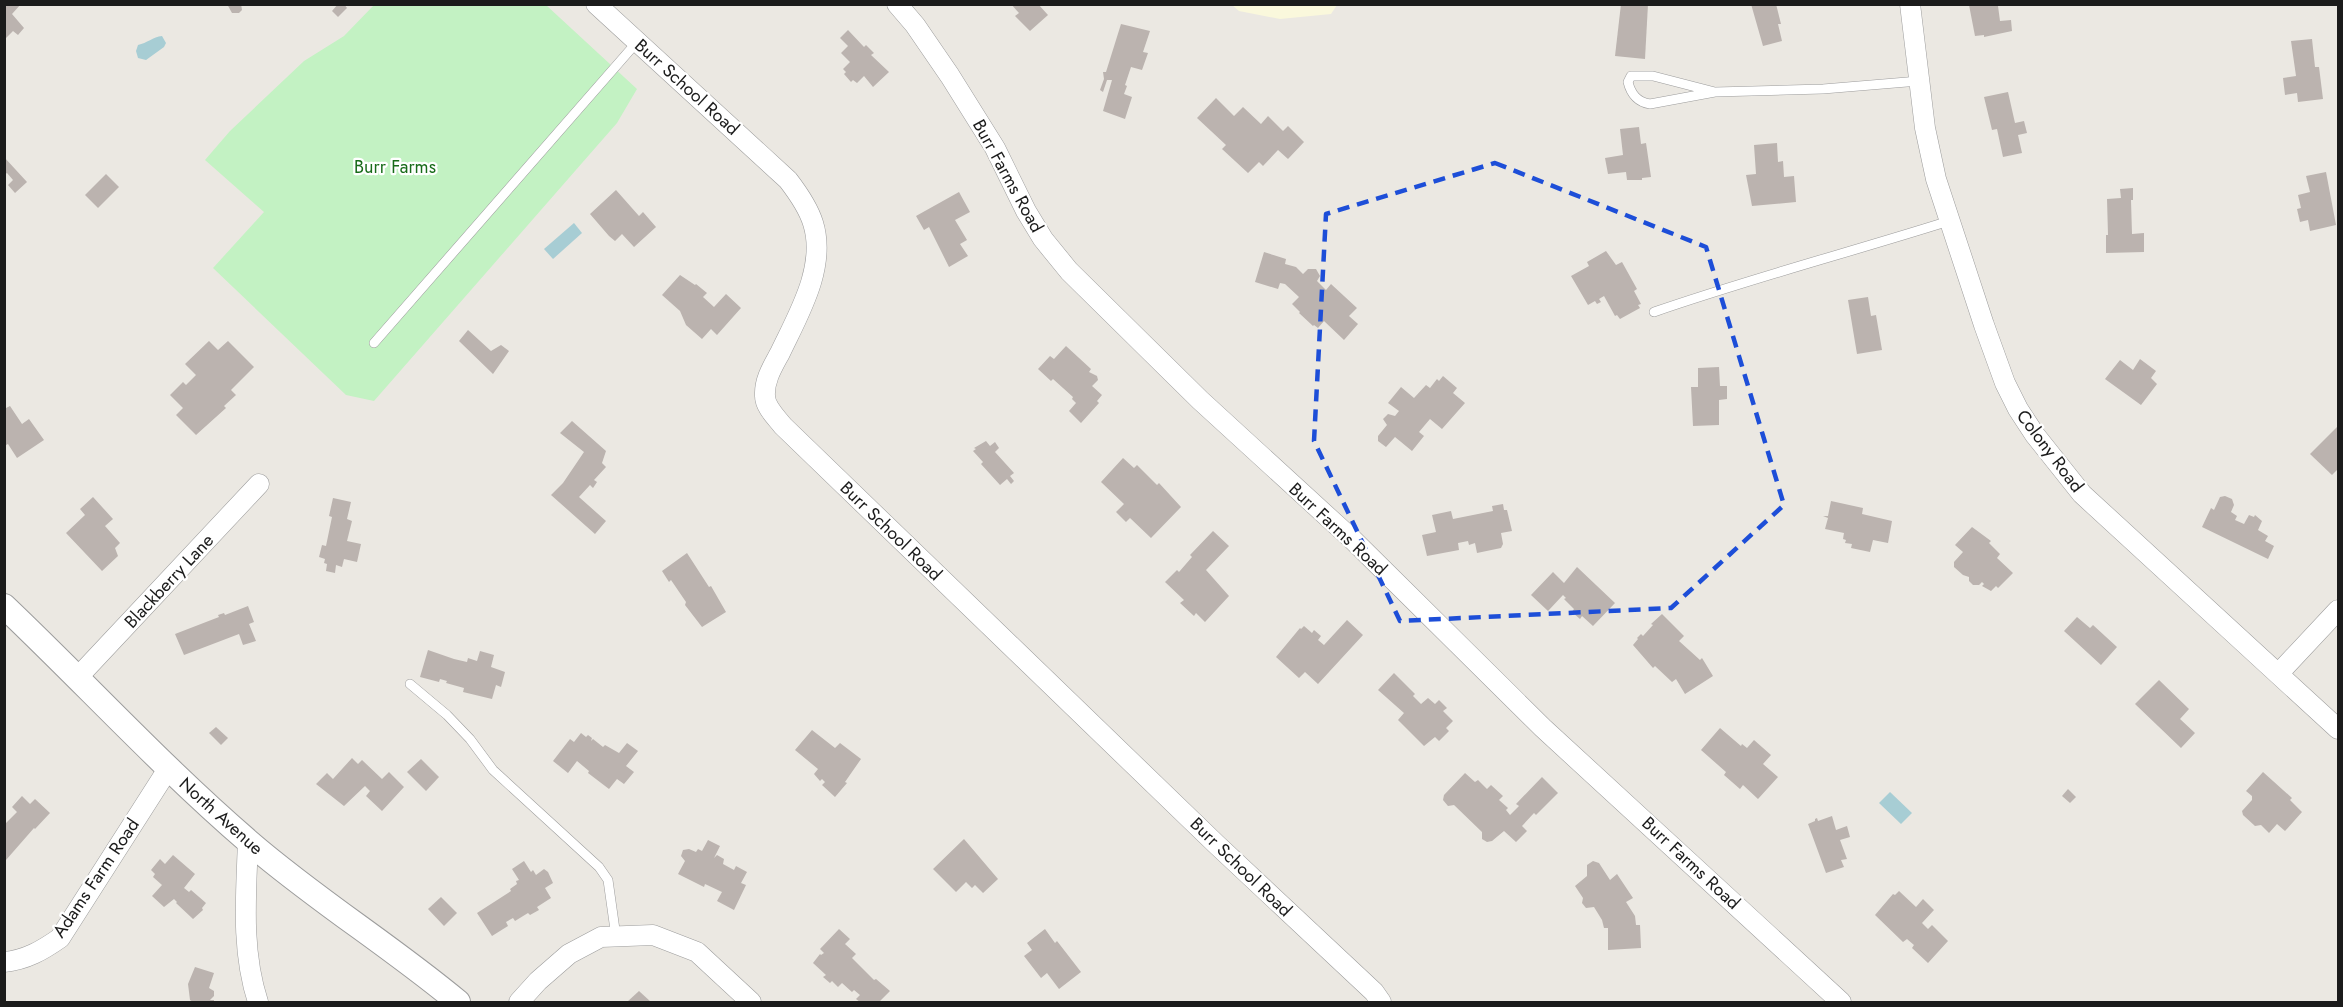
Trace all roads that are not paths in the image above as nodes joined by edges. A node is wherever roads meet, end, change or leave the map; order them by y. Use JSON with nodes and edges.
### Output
{"nodes":[{"id":1,"x":596,"y":4,"type":"edge"},
{"id":2,"x":897,"y":4,"type":"edge"},
{"id":3,"x":1910,"y":4,"type":"edge"},
{"id":4,"x":637,"y":42,"type":"junction"},
{"id":5,"x":1919,"y":81,"type":"junction"},
{"id":6,"x":1715,"y":92,"type":"junction"},
{"id":7,"x":1949,"y":221,"type":"junction"},
{"id":8,"x":1654,"y":312,"type":"dead end"},
{"id":9,"x":374,"y":343,"type":"dead end"},
{"id":10,"x":259,"y":484,"type":"dead end"},
{"id":11,"x":4,"y":606,"type":"edge"},
{"id":12,"x":2338,"y":610,"type":"edge"},
{"id":13,"x":2279,"y":673,"type":"junction"},
{"id":14,"x":78,"y":677,"type":"junction"},
{"id":15,"x":410,"y":684,"type":"dead end"},
{"id":16,"x":2338,"y":729,"type":"edge"},
{"id":17,"x":168,"y":769,"type":"junction"},
{"id":18,"x":248,"y":841,"type":"junction"},
{"id":19,"x":616,"y":937,"type":"junction"},
{"id":20,"x":4,"y":962,"type":"edge"},
{"id":21,"x":258,"y":1002,"type":"edge"},
{"id":22,"x":458,"y":1002,"type":"edge"},
{"id":23,"x":519,"y":1002,"type":"edge"},
{"id":24,"x":751,"y":1002,"type":"edge"},
{"id":25,"x":1381,"y":1002,"type":"edge"},
{"id":26,"x":1841,"y":1002,"type":"edge"}],
"edges":[{"from":1,"to":4,"type":"street","name":"Burr School Road"},
{"from":2,"to":26,"type":"street","name":"Burr Farms Road"},
{"from":3,"to":5,"type":"street","name":"Colony Road"},
{"from":4,"to":9,"type":"lane"},
{"from":4,"to":25,"type":"street","name":"Burr School Road"},
{"from":5,"to":6,"type":"lane"},
{"from":5,"to":7,"type":"street","name":"Colony Road"},
{"from":6,"to":6,"type":"lane"},
{"from":7,"to":8,"type":"lane"},
{"from":7,"to":13,"type":"street","name":"Colony Road"},
{"from":10,"to":14,"type":"street","name":"Blackberry Lane"},
{"from":11,"to":14,"type":"street","name":"North Avenue"},
{"from":12,"to":13,"type":"street"},
{"from":13,"to":16,"type":"street","name":"Colony Road"},
{"from":14,"to":17,"type":"street","name":"North Avenue"},
{"from":15,"to":19,"type":"lane"},
{"from":17,"to":18,"type":"street","name":"North Avenue"},
{"from":17,"to":20,"type":"street","name":"Adams Farm Road"},
{"from":18,"to":21,"type":"street"},
{"from":18,"to":22,"type":"street","name":"North Avenue"},
{"from":19,"to":23,"type":"street"},
{"from":19,"to":24,"type":"street"}]}
